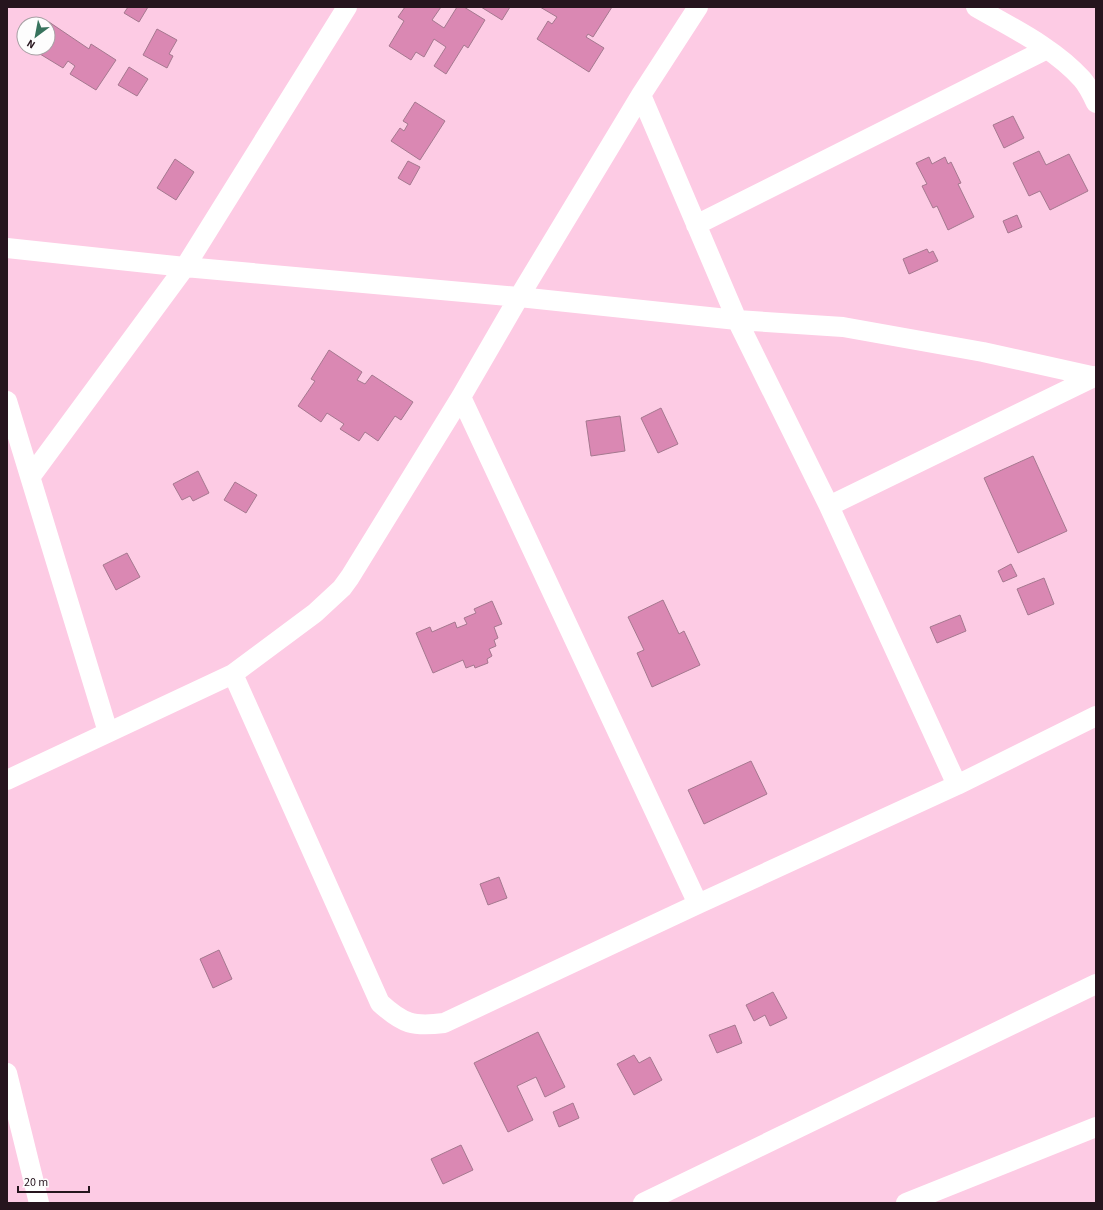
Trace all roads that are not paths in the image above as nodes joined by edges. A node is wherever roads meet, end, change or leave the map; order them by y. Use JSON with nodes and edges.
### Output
{"nodes":[{"id":1,"x":347,"y":7,"type":"edge"},
{"id":2,"x":698,"y":7,"type":"edge"},
{"id":3,"x":976,"y":7,"type":"edge"},
{"id":4,"x":1047,"y":49,"type":"junction"},
{"id":5,"x":641,"y":95,"type":"junction"},
{"id":6,"x":1096,"y":103,"type":"edge"},
{"id":7,"x":696,"y":226,"type":"junction"},
{"id":8,"x":7,"y":248,"type":"edge"},
{"id":9,"x":185,"y":267,"type":"junction"},
{"id":10,"x":518,"y":297,"type":"junction"},
{"id":11,"x":737,"y":320,"type":"junction"},
{"id":12,"x":1096,"y":377,"type":"edge"},
{"id":13,"x":461,"y":397,"type":"junction"},
{"id":14,"x":7,"y":401,"type":"edge"},
{"id":15,"x":30,"y":476,"type":"junction"},
{"id":16,"x":830,"y":506,"type":"junction"},
{"id":17,"x":233,"y":674,"type":"junction"},
{"id":18,"x":1096,"y":716,"type":"edge"},
{"id":19,"x":108,"y":732,"type":"junction"},
{"id":20,"x":7,"y":780,"type":"edge"},
{"id":21,"x":957,"y":785,"type":"junction"},
{"id":22,"x":698,"y":904,"type":"junction"},
{"id":23,"x":1096,"y":984,"type":"edge"},
{"id":24,"x":7,"y":1073,"type":"edge"},
{"id":25,"x":1096,"y":1127,"type":"edge"},
{"id":26,"x":39,"y":1203,"type":"edge"},
{"id":27,"x":643,"y":1203,"type":"edge"},
{"id":28,"x":906,"y":1203,"type":"edge"}],
"edges":[{"from":1,"to":9,"type":"street"},
{"from":2,"to":5,"type":"street"},
{"from":3,"to":4,"type":"street"},
{"from":4,"to":6,"type":"street"},
{"from":4,"to":7,"type":"street"},
{"from":5,"to":7,"type":"street"},
{"from":5,"to":10,"type":"street"},
{"from":7,"to":11,"type":"street"},
{"from":8,"to":9,"type":"street"},
{"from":9,"to":10,"type":"street"},
{"from":9,"to":15,"type":"street"},
{"from":10,"to":11,"type":"street"},
{"from":10,"to":13,"type":"street"},
{"from":11,"to":12,"type":"street"},
{"from":11,"to":16,"type":"street"},
{"from":12,"to":16,"type":"street"},
{"from":13,"to":17,"type":"street"},
{"from":13,"to":22,"type":"street"},
{"from":14,"to":15,"type":"street"},
{"from":15,"to":19,"type":"street"},
{"from":16,"to":21,"type":"street"},
{"from":17,"to":19,"type":"street"},
{"from":17,"to":22,"type":"street"},
{"from":18,"to":21,"type":"street"},
{"from":19,"to":20,"type":"street"},
{"from":21,"to":22,"type":"street"},
{"from":23,"to":27,"type":"street"},
{"from":24,"to":26,"type":"street"},
{"from":25,"to":28,"type":"street"}]}
